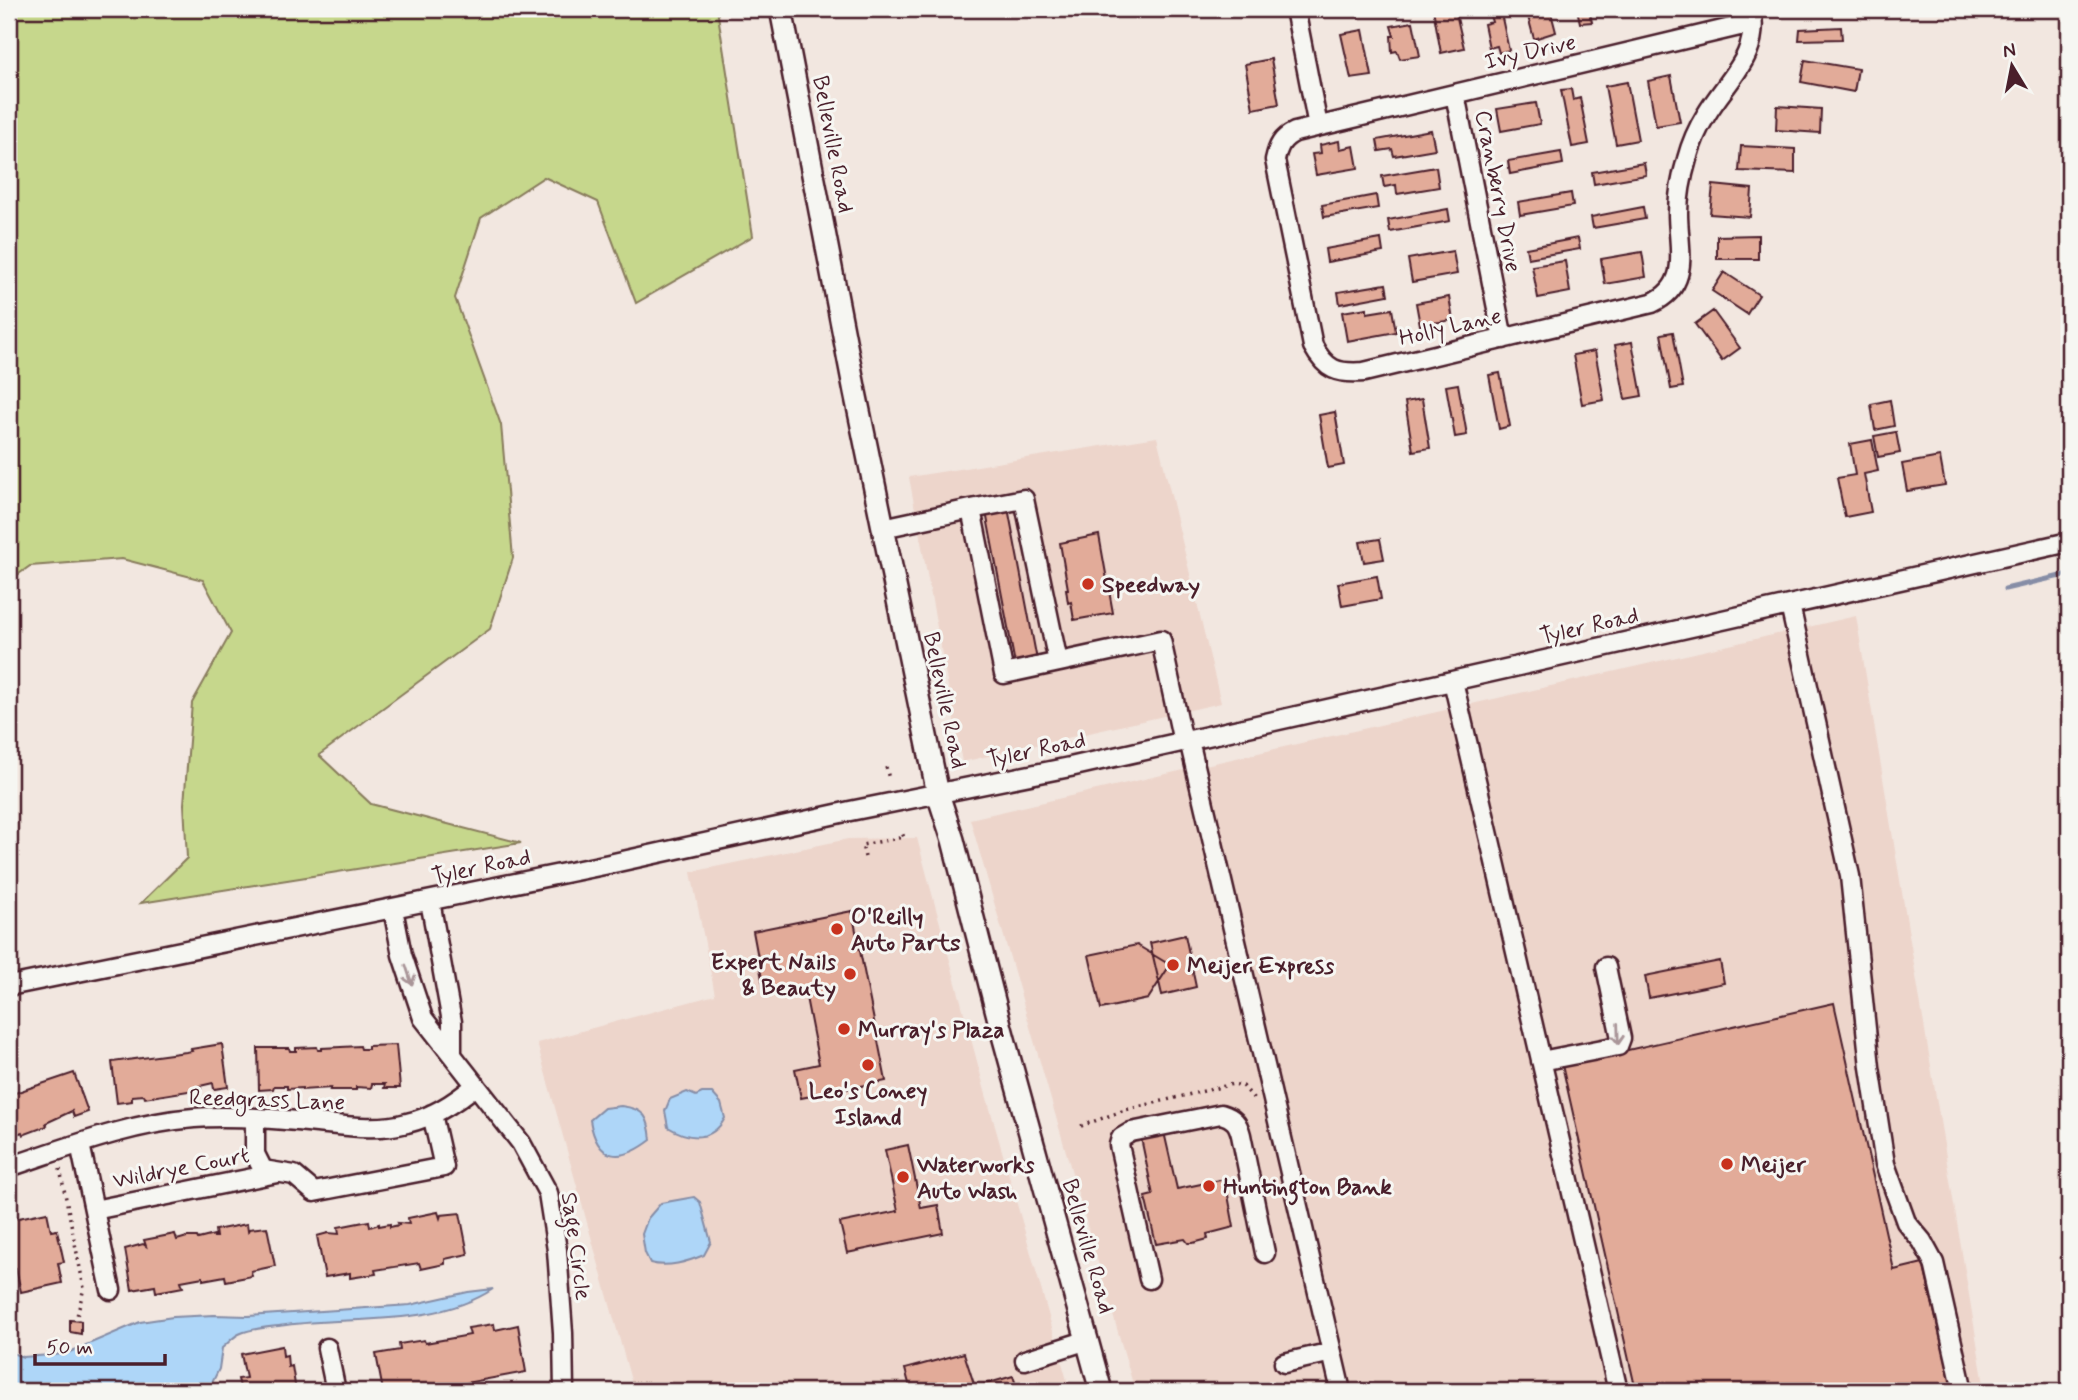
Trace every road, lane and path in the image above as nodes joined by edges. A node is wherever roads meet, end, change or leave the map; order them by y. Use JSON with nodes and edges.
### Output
{"nodes":[{"id":1,"x":781,"y":9,"type":"edge"},
{"id":2,"x":1296,"y":9,"type":"edge"},
{"id":3,"x":1752,"y":16,"type":"edge"},
{"id":4,"x":1455,"y":94,"type":"junction"},
{"id":5,"x":1318,"y":126,"type":"junction"},
{"id":6,"x":1503,"y":339,"type":"junction"},
{"id":7,"x":971,"y":509,"type":"junction"},
{"id":8,"x":883,"y":528,"type":"junction"},
{"id":9,"x":2069,"y":541,"type":"edge"},
{"id":10,"x":1790,"y":605,"type":"junction"},
{"id":11,"x":1058,"y":662,"type":"junction"},
{"id":12,"x":1452,"y":681,"type":"junction"},
{"id":13,"x":1186,"y":741,"type":"junction"},
{"id":14,"x":886,"y":767,"type":"dead end"},
{"id":15,"x":889,"y":779,"type":"dead end"},
{"id":16,"x":938,"y":794,"type":"junction"},
{"id":17,"x":902,"y":833,"type":"dead end"},
{"id":18,"x":864,"y":857,"type":"dead end"},
{"id":19,"x":430,"y":901,"type":"junction"},
{"id":20,"x":393,"y":909,"type":"junction"},
{"id":21,"x":1606,"y":967,"type":"dead end"},
{"id":22,"x":9,"y":986,"type":"edge"},
{"id":23,"x":452,"y":1053,"type":"junction"},
{"id":24,"x":1541,"y":1062,"type":"junction"},
{"id":25,"x":477,"y":1085,"type":"junction"},
{"id":26,"x":432,"y":1114,"type":"junction"},
{"id":27,"x":255,"y":1119,"type":"junction"},
{"id":28,"x":80,"y":1144,"type":"junction"},
{"id":29,"x":9,"y":1167,"type":"edge"},
{"id":30,"x":61,"y":1169,"type":"dead end"},
{"id":31,"x":277,"y":1173,"type":"junction"},
{"id":32,"x":94,"y":1210,"type":"junction"},
{"id":33,"x":1265,"y":1254,"type":"dead end"},
{"id":34,"x":1149,"y":1279,"type":"dead end"},
{"id":35,"x":111,"y":1290,"type":"dead end"},
{"id":36,"x":78,"y":1321,"type":"dead end"},
{"id":37,"x":1088,"y":1340,"type":"junction"},
{"id":38,"x":327,"y":1348,"type":"dead end"},
{"id":39,"x":1332,"y":1352,"type":"junction"},
{"id":40,"x":1026,"y":1360,"type":"dead end"},
{"id":41,"x":1284,"y":1363,"type":"dead end"},
{"id":42,"x":336,"y":1391,"type":"edge"},
{"id":43,"x":564,"y":1391,"type":"edge"},
{"id":44,"x":1101,"y":1391,"type":"edge"},
{"id":45,"x":1341,"y":1391,"type":"edge"},
{"id":46,"x":1618,"y":1391,"type":"edge"},
{"id":47,"x":1963,"y":1391,"type":"edge"}],
"edges":[{"from":1,"to":8,"type":"main road","name":"Belleville Road"},
{"from":2,"to":5,"type":"street"},
{"from":3,"to":4,"type":"street","name":"Ivy Drive"},
{"from":3,"to":6,"type":"street","name":"Holly Lane"},
{"from":4,"to":5,"type":"street","name":"Ivy Drive"},
{"from":4,"to":6,"type":"street","name":"Cranberry Drive"},
{"from":5,"to":6,"type":"street","name":"Holly Lane"},
{"from":7,"to":8,"type":"street"},
{"from":7,"to":11,"type":"street"},
{"from":7,"to":11,"type":"street"},
{"from":8,"to":16,"type":"main road","name":"Belleville Road"},
{"from":9,"to":10,"type":"street","name":"Tyler Road"},
{"from":10,"to":12,"type":"street","name":"Tyler Road"},
{"from":10,"to":47,"type":"street"},
{"from":11,"to":13,"type":"street"},
{"from":12,"to":13,"type":"street","name":"Tyler Road"},
{"from":12,"to":24,"type":"street"},
{"from":13,"to":16,"type":"street","name":"Tyler Road"},
{"from":13,"to":39,"type":"street"},
{"from":14,"to":15,"type":"path"},
{"from":16,"to":19,"type":"street","name":"Tyler Road"},
{"from":16,"to":37,"type":"main road","name":"Belleville Road"},
{"from":17,"to":18,"type":"path"},
{"from":19,"to":20,"type":"street","name":"Tyler Road"},
{"from":19,"to":23,"type":"street"},
{"from":20,"to":22,"type":"street","name":"Tyler Road"},
{"from":20,"to":23,"type":"street","name":"Sage Circle","one_way":true},
{"from":21,"to":24,"type":"street","one_way":true},
{"from":23,"to":25,"type":"street","name":"Sage Circle"},
{"from":24,"to":46,"type":"street"},
{"from":25,"to":26,"type":"street","name":"Reedgrass Lane"},
{"from":25,"to":43,"type":"street","name":"Sage Circle"},
{"from":26,"to":27,"type":"street","name":"Reedgrass Lane"},
{"from":26,"to":31,"type":"street","name":"Wildrye Court"},
{"from":27,"to":28,"type":"street","name":"Reedgrass Lane"},
{"from":27,"to":31,"type":"street","name":"Wildrye Court"},
{"from":28,"to":29,"type":"street","name":"Reedgrass Lane"},
{"from":28,"to":32,"type":"street","name":"Wildrye Court"},
{"from":30,"to":36,"type":"path"},
{"from":31,"to":32,"type":"street","name":"Wildrye Court"},
{"from":32,"to":35,"type":"street","name":"Wildrye Court"},
{"from":33,"to":34,"type":"street"},
{"from":37,"to":40,"type":"street"},
{"from":37,"to":44,"type":"main road","name":"Belleville Road"},
{"from":38,"to":42,"type":"street"},
{"from":39,"to":41,"type":"street"},
{"from":39,"to":45,"type":"street"}]}
